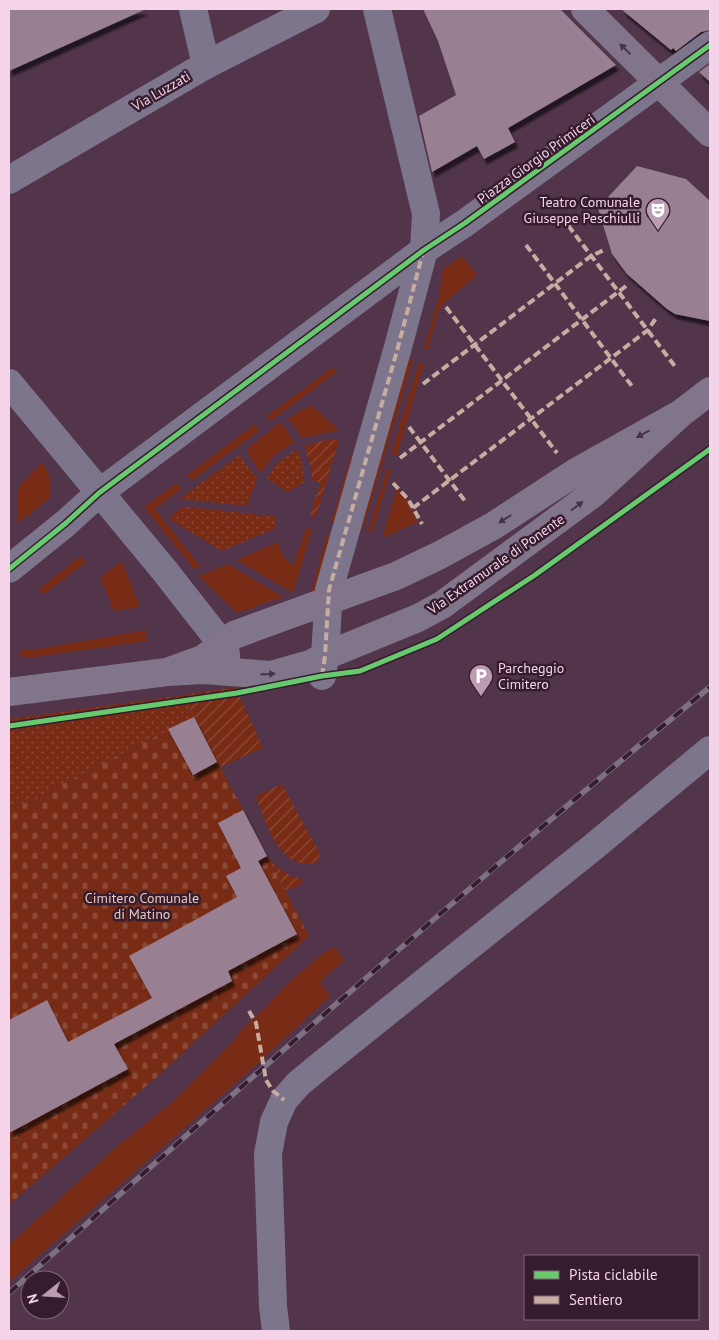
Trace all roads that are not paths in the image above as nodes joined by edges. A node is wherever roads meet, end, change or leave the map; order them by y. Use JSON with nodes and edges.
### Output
{"nodes":[{"id":1,"x":193,"y":9,"type":"edge"},
{"id":2,"x":316,"y":9,"type":"edge"},
{"id":3,"x":377,"y":9,"type":"edge"},
{"id":4,"x":585,"y":9,"type":"edge"},
{"id":5,"x":710,"y":45,"type":"edge"},
{"id":6,"x":206,"y":65,"type":"junction"},
{"id":7,"x":660,"y":83,"type":"junction"},
{"id":8,"x":710,"y":133,"type":"edge"},
{"id":9,"x":12,"y":171,"type":"edge"},
{"id":10,"x":424,"y":250,"type":"junction"},
{"id":11,"x":9,"y":383,"type":"edge"},
{"id":12,"x":710,"y":391,"type":"edge"},
{"id":13,"x":680,"y":414,"type":"junction"},
{"id":14,"x":99,"y":493,"type":"junction"},
{"id":15,"x":9,"y":569,"type":"edge"},
{"id":16,"x":328,"y":600,"type":"junction"},
{"id":17,"x":222,"y":644,"type":"junction"},
{"id":18,"x":324,"y":666,"type":"junction"},
{"id":19,"x":167,"y":672,"type":"junction"},
{"id":20,"x":226,"y":672,"type":"junction"},
{"id":21,"x":9,"y":692,"type":"edge"},
{"id":22,"x":710,"y":750,"type":"edge"},
{"id":23,"x":276,"y":1331,"type":"edge"}],
"edges":[{"from":1,"to":6,"type":"street"},
{"from":2,"to":6,"type":"street","name":"Via Luzzati"},
{"from":3,"to":10,"type":"street"},
{"from":7,"to":4,"type":"main road","one_way":true},
{"from":5,"to":7,"type":"street","name":"Piazza Giorgio Primiceri"},
{"from":6,"to":9,"type":"street","name":"Via Luzzati"},
{"from":7,"to":8,"type":"main road"},
{"from":7,"to":10,"type":"street","name":"Piazza Giorgio Primiceri"},
{"from":10,"to":14,"type":"street","name":"Piazza Giorgio Primiceri"},
{"from":10,"to":16,"type":"street"},
{"from":11,"to":14,"type":"street"},
{"from":12,"to":13,"type":"main road","name":"Via Extramurale di Ponente"},
{"from":13,"to":16,"type":"main road","name":"Via Extramurale di Ponente","one_way":true},
{"from":18,"to":13,"type":"main road","name":"Via Extramurale di Ponente","one_way":true},
{"from":14,"to":15,"type":"street","name":"Piazza Giorgio Primiceri"},
{"from":14,"to":17,"type":"street"},
{"from":16,"to":17,"type":"main road","name":"Via Extramurale di Ponente"},
{"from":16,"to":18,"type":"street"},
{"from":17,"to":19,"type":"main road","name":"Via Extramurale di Ponente"},
{"from":17,"to":20,"type":"street"},
{"from":20,"to":18,"type":"main road","name":"Via Extramurale di Ponente","one_way":true},
{"from":19,"to":20,"type":"main road","name":"Via Extramurale di Ponente"},
{"from":19,"to":21,"type":"main road","name":"Via Extramurale di Ponente"},
{"from":22,"to":23,"type":"street"}]}
